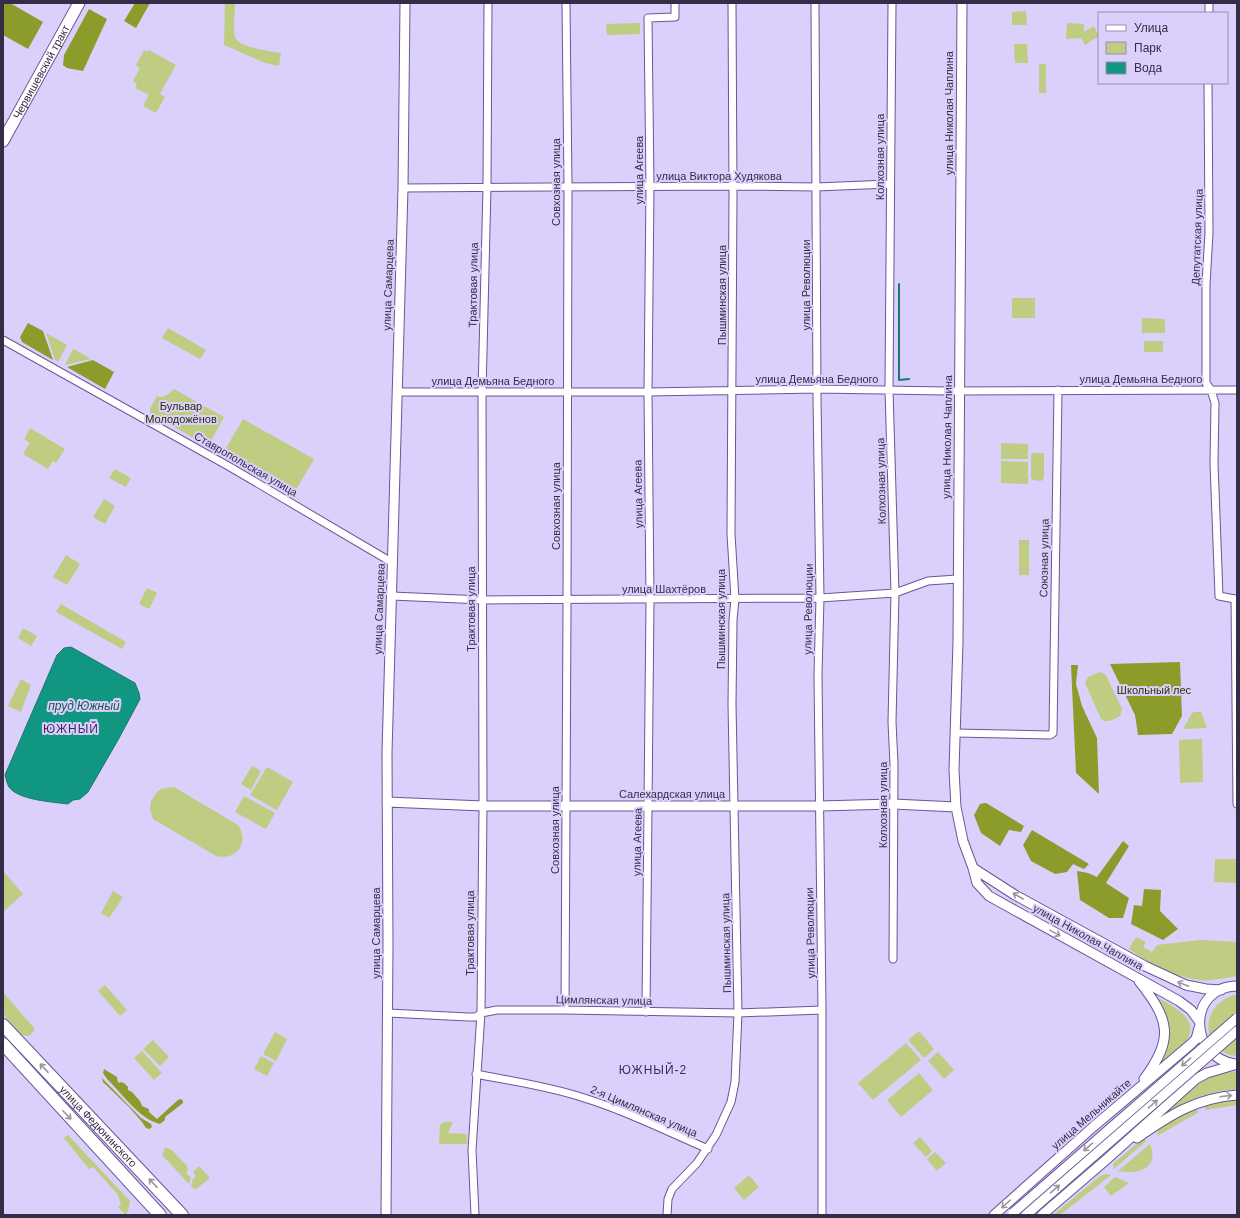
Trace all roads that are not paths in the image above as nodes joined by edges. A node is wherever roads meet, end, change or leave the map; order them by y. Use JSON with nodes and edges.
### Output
{"nodes":[{"id":1,"x":79,"y":3,"type":"edge"},
{"id":2,"x":405,"y":3,"type":"edge"},
{"id":3,"x":488,"y":3,"type":"edge"},
{"id":4,"x":566,"y":3,"type":"edge"},
{"id":5,"x":675,"y":3,"type":"edge"},
{"id":6,"x":732,"y":3,"type":"edge"},
{"id":7,"x":815,"y":3,"type":"edge"},
{"id":8,"x":892,"y":3,"type":"edge"},
{"id":9,"x":962,"y":3,"type":"edge"},
{"id":10,"x":1208,"y":84,"type":"edge"},
{"id":11,"x":3,"y":141,"type":"edge"},
{"id":12,"x":890,"y":184,"type":"junction"},
{"id":13,"x":733,"y":186,"type":"junction"},
{"id":14,"x":486,"y":187,"type":"junction"},
{"id":15,"x":568,"y":187,"type":"junction"},
{"id":16,"x":650,"y":187,"type":"junction"},
{"id":17,"x":816,"y":187,"type":"junction"},
{"id":18,"x":403,"y":188,"type":"junction"},
{"id":19,"x":3,"y":340,"type":"edge"},
{"id":20,"x":817,"y":389,"type":"junction"},
{"id":21,"x":732,"y":390,"type":"junction"},
{"id":22,"x":889,"y":390,"type":"junction"},
{"id":23,"x":1058,"y":390,"type":"junction"},
{"id":24,"x":1211,"y":390,"type":"junction"},
{"id":25,"x":1237,"y":390,"type":"edge"},
{"id":26,"x":960,"y":391,"type":"junction"},
{"id":27,"x":397,"y":392,"type":"junction"},
{"id":28,"x":567,"y":392,"type":"junction"},
{"id":29,"x":648,"y":392,"type":"junction"},
{"id":30,"x":482,"y":393,"type":"junction"},
{"id":31,"x":393,"y":563,"type":"junction"},
{"id":32,"x":957,"y":579,"type":"junction"},
{"id":33,"x":895,"y":594,"type":"junction"},
{"id":34,"x":392,"y":596,"type":"junction"},
{"id":35,"x":820,"y":598,"type":"junction"},
{"id":36,"x":735,"y":599,"type":"junction"},
{"id":37,"x":482,"y":600,"type":"junction"},
{"id":38,"x":567,"y":600,"type":"junction"},
{"id":39,"x":650,"y":600,"type":"junction"},
{"id":40,"x":955,"y":733,"type":"junction"},
{"id":41,"x":387,"y":802,"type":"junction"},
{"id":42,"x":893,"y":804,"type":"junction"},
{"id":43,"x":1237,"y":804,"type":"edge"},
{"id":44,"x":567,"y":805,"type":"junction"},
{"id":45,"x":482,"y":806,"type":"junction"},
{"id":46,"x":648,"y":806,"type":"junction"},
{"id":47,"x":734,"y":806,"type":"junction"},
{"id":48,"x":820,"y":806,"type":"junction"},
{"id":49,"x":956,"y":807,"type":"junction"},
{"id":50,"x":973,"y":868,"type":"junction"},
{"id":51,"x":893,"y":959,"type":"dead end"},
{"id":52,"x":1137,"y":978,"type":"junction"},
{"id":53,"x":1236,"y":986,"type":"edge"},
{"id":54,"x":1221,"y":990,"type":"junction"},
{"id":55,"x":564,"y":1010,"type":"junction"},
{"id":56,"x":822,"y":1010,"type":"junction"},
{"id":57,"x":481,"y":1012,"type":"junction"},
{"id":58,"x":646,"y":1012,"type":"junction"},
{"id":59,"x":388,"y":1013,"type":"junction"},
{"id":60,"x":738,"y":1013,"type":"junction"},
{"id":61,"x":1237,"y":1018,"type":"edge"},
{"id":62,"x":3,"y":1020,"type":"edge"},
{"id":63,"x":1199,"y":1024,"type":"junction"},
{"id":64,"x":3,"y":1025,"type":"edge"},
{"id":65,"x":1237,"y":1031,"type":"edge"},
{"id":66,"x":17,"y":1040,"type":"junction"},
{"id":67,"x":3,"y":1044,"type":"edge"},
{"id":68,"x":1235,"y":1064,"type":"edge"},
{"id":69,"x":476,"y":1074,"type":"junction"},
{"id":70,"x":1137,"y":1089,"type":"junction"},
{"id":71,"x":1237,"y":1095,"type":"edge"},
{"id":72,"x":708,"y":1149,"type":"junction"},
{"id":73,"x":1107,"y":1159,"type":"junction"},
{"id":74,"x":182,"y":1214,"type":"edge"},
{"id":75,"x":1011,"y":1214,"type":"edge"},
{"id":76,"x":160,"y":1215,"type":"edge"},
{"id":77,"x":386,"y":1215,"type":"edge"},
{"id":78,"x":475,"y":1215,"type":"edge"},
{"id":79,"x":667,"y":1215,"type":"edge"},
{"id":80,"x":822,"y":1215,"type":"edge"},
{"id":81,"x":994,"y":1215,"type":"edge"},
{"id":82,"x":1026,"y":1215,"type":"edge"},
{"id":83,"x":1042,"y":1215,"type":"edge"}],
"edges":[{"from":1,"to":11,"type":"main road","name":"Червишевский тракт"},
{"from":2,"to":18,"type":"street","name":"улица Самарцева"},
{"from":3,"to":14,"type":"street","name":"Трактовая улица"},
{"from":4,"to":15,"type":"street","name":"Совхозная улица"},
{"from":5,"to":16,"type":"street","name":"улица Агеева"},
{"from":6,"to":13,"type":"street","name":"Пышминская улица"},
{"from":7,"to":17,"type":"street","name":"улица Революции"},
{"from":8,"to":12,"type":"street","name":"Колхозная улица"},
{"from":9,"to":26,"type":"street","name":"улица Николая Чаплина"},
{"from":10,"to":24,"type":"street","name":"Депутатская улица"},
{"from":12,"to":17,"type":"street","name":"улица Виктора Худякова"},
{"from":12,"to":22,"type":"street","name":"Колхозная улица"},
{"from":13,"to":16,"type":"street","name":"улица Виктора Худякова"},
{"from":13,"to":17,"type":"street","name":"улица Виктора Худякова"},
{"from":13,"to":21,"type":"street","name":"Пышминская улица"},
{"from":14,"to":15,"type":"street","name":"улица Виктора Худякова"},
{"from":14,"to":18,"type":"street","name":"улица Виктора Худякова"},
{"from":14,"to":30,"type":"street","name":"Трактовая улица"},
{"from":15,"to":16,"type":"street","name":"улица Виктора Худякова"},
{"from":15,"to":28,"type":"street","name":"Совхозная улица"},
{"from":16,"to":29,"type":"street","name":"улица Агеева"},
{"from":17,"to":20,"type":"street","name":"улица Революции"},
{"from":18,"to":27,"type":"street","name":"улица Самарцева"},
{"from":19,"to":31,"type":"street","name":"Ставропольская улица"},
{"from":20,"to":21,"type":"street","name":"улица Демьяна Бедного"},
{"from":20,"to":22,"type":"street","name":"улица Демьяна Бедного"},
{"from":20,"to":35,"type":"street","name":"улица Революции"},
{"from":21,"to":29,"type":"street","name":"улица Демьяна Бедного"},
{"from":21,"to":36,"type":"street","name":"Пышминская улица"},
{"from":22,"to":26,"type":"street","name":"улица Демьяна Бедного"},
{"from":22,"to":33,"type":"street","name":"Колхозная улица"},
{"from":23,"to":24,"type":"street","name":"улица Демьяна Бедного"},
{"from":23,"to":26,"type":"street","name":"улица Демьяна Бедного"},
{"from":23,"to":40,"type":"street","name":"Союзная улица"},
{"from":24,"to":25,"type":"street","name":"улица Демьяна Бедного"},
{"from":24,"to":43,"type":"street","name":"Депутатская улица"},
{"from":26,"to":32,"type":"street","name":"улица Николая Чаплина"},
{"from":27,"to":30,"type":"street","name":"улица Демьяна Бедного"},
{"from":27,"to":31,"type":"street","name":"улица Самарцева"},
{"from":28,"to":29,"type":"street","name":"улица Демьяна Бедного"},
{"from":28,"to":30,"type":"street","name":"улица Демьяна Бедного"},
{"from":28,"to":38,"type":"street","name":"Совхозная улица"},
{"from":29,"to":39,"type":"street","name":"улица Агеева"},
{"from":30,"to":37,"type":"street","name":"Трактовая улица"},
{"from":31,"to":34,"type":"street","name":"улица Самарцева"},
{"from":32,"to":33,"type":"street","name":"улица Шахтёров"},
{"from":32,"to":40,"type":"street","name":"улица Николая Чаплина"},
{"from":33,"to":35,"type":"street","name":"улица Шахтёров"},
{"from":33,"to":42,"type":"street","name":"Колхозная улица"},
{"from":34,"to":37,"type":"street","name":"улица Шахтёров"},
{"from":34,"to":41,"type":"street","name":"улица Самарцева"},
{"from":35,"to":36,"type":"street","name":"улица Шахтёров"},
{"from":35,"to":48,"type":"street","name":"улица Революции"},
{"from":36,"to":39,"type":"street","name":"улица Шахтёров"},
{"from":36,"to":47,"type":"street","name":"Пышминская улица"},
{"from":37,"to":38,"type":"street","name":"улица Шахтёров"},
{"from":37,"to":45,"type":"street","name":"Трактовая улица"},
{"from":38,"to":39,"type":"street","name":"улица Шахтёров"},
{"from":38,"to":44,"type":"street","name":"Совхозная улица"},
{"from":39,"to":46,"type":"street","name":"улица Агеева"},
{"from":40,"to":49,"type":"street","name":"улица Николая Чаплина"},
{"from":41,"to":45,"type":"street","name":"Салехардская улица"},
{"from":41,"to":59,"type":"street","name":"улица Самарцева"},
{"from":42,"to":48,"type":"street","name":"Салехардская улица"},
{"from":42,"to":49,"type":"street","name":"Салехардская улица"},
{"from":42,"to":51,"type":"street","name":"Колхозная улица"},
{"from":44,"to":45,"type":"street","name":"Салехардская улица"},
{"from":44,"to":46,"type":"street","name":"Салехардская улица"},
{"from":44,"to":55,"type":"street","name":"Совхозная улица"},
{"from":45,"to":57,"type":"street","name":"Трактовая улица"},
{"from":46,"to":47,"type":"street","name":"Салехардская улица"},
{"from":46,"to":58,"type":"street","name":"улица Агеева"},
{"from":47,"to":48,"type":"street","name":"Салехардская улица"},
{"from":47,"to":60,"type":"street","name":"Пышминская улица"},
{"from":48,"to":56,"type":"street","name":"улица Революции"},
{"from":49,"to":50,"type":"street","name":"улица Николая Чаплина"},
{"from":50,"to":52,"type":"street","name":"улица Николая Чаплина","one_way":true},
{"from":54,"to":50,"type":"street","name":"улица Николая Чаплина","one_way":true},
{"from":52,"to":63,"type":"street","name":"улица Николая Чаплина"},
{"from":52,"to":70,"type":"street"},
{"from":53,"to":54,"type":"street"},
{"from":54,"to":63,"type":"street","name":"улица Мельникайте"},
{"from":55,"to":57,"type":"street","name":"Цимлянская улица"},
{"from":55,"to":58,"type":"street","name":"Цимлянская улица"},
{"from":56,"to":60,"type":"street","name":"Цимлянская улица"},
{"from":56,"to":80,"type":"street","name":"улица Революции"},
{"from":57,"to":59,"type":"street","name":"Цимлянская улица"},
{"from":57,"to":69,"type":"street","name":"Трактовая улица"},
{"from":58,"to":60,"type":"street","name":"Цимлянская улица"},
{"from":59,"to":77,"type":"street","name":"улица Самарцева"},
{"from":60,"to":72,"type":"street","name":"Пышминская улица"},
{"from":61,"to":75,"type":"street","one_way":true,"bridge":true},
{"from":62,"to":66,"type":"main road"},
{"from":63,"to":68,"type":"street"},
{"from":63,"to":70,"type":"street","name":"улица Мельникайте"},
{"from":64,"to":66,"type":"highway","name":"улица Федюнинского"},
{"from":82,"to":65,"type":"street","one_way":true,"bridge":true},
{"from":74,"to":66,"type":"highway","name":"улица Федюнинского","one_way":true},
{"from":67,"to":76,"type":"highway","name":"улица Федюнинского","one_way":true},
{"from":68,"to":73,"type":"street"},
{"from":69,"to":72,"type":"street","name":"2-я Цимлянская улица"},
{"from":69,"to":78,"type":"street","name":"Трактовая улица"},
{"from":70,"to":81,"type":"street","name":"улица Мельникайте","one_way":true},
{"from":73,"to":71,"type":"street","one_way":true},
{"from":72,"to":79,"type":"street","name":"Пышминская улица"},
{"from":73,"to":83,"type":"street"}]}
